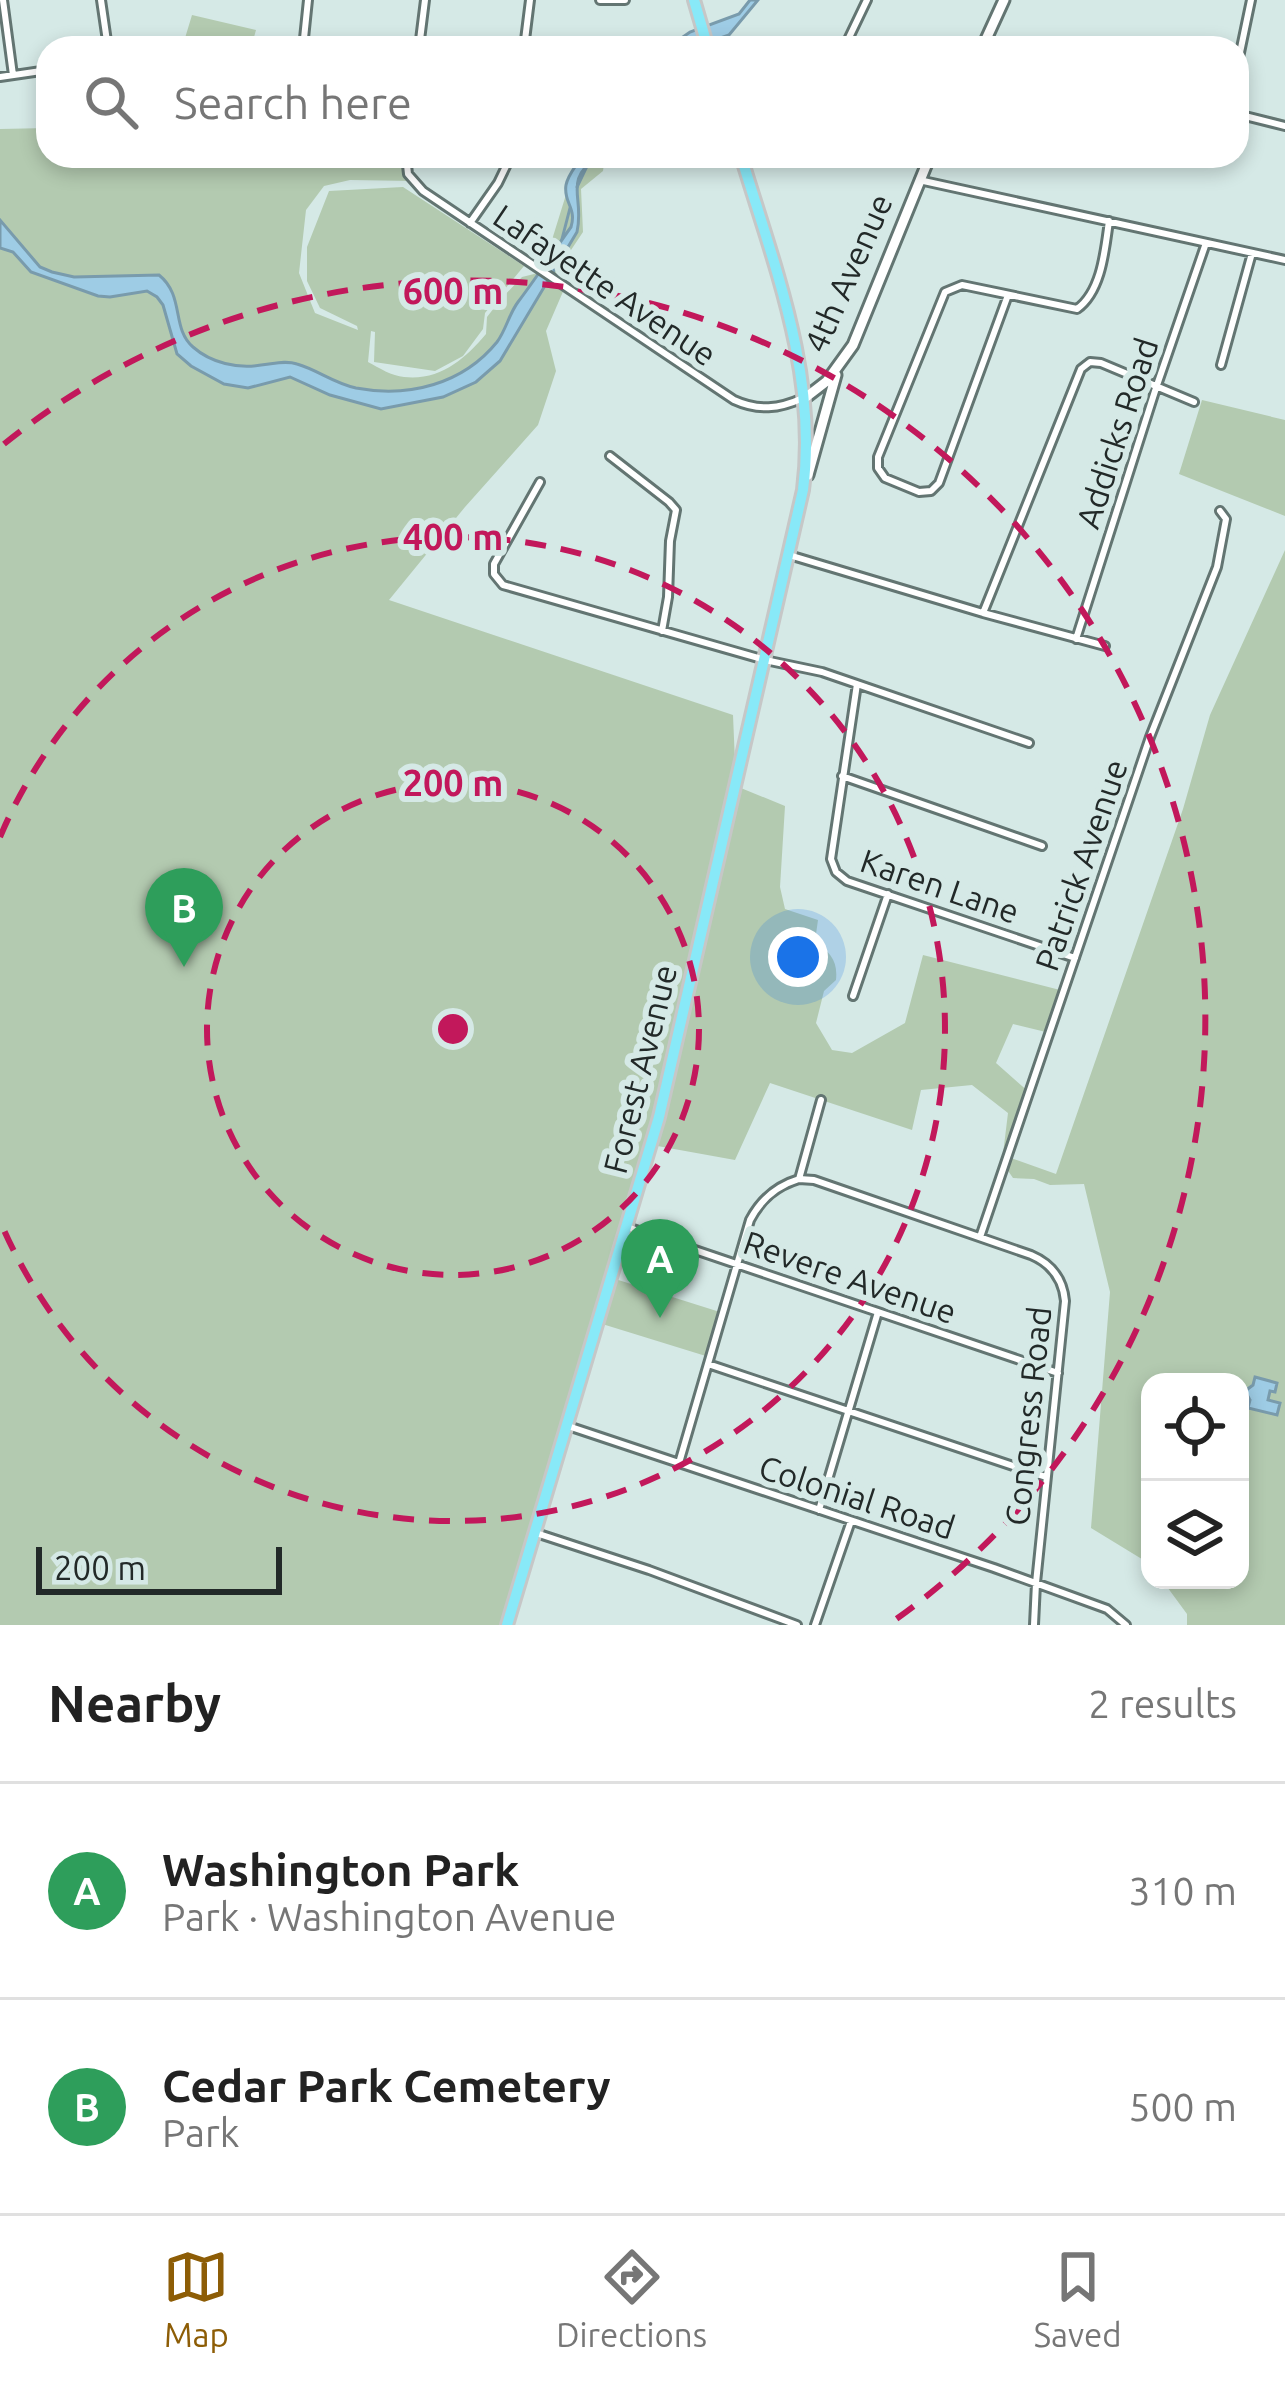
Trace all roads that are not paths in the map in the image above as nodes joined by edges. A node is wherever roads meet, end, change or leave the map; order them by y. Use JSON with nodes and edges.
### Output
{"nodes":[{"id":1,"x":3,"y":0,"type":"edge"},
{"id":2,"x":100,"y":0,"type":"edge"},
{"id":3,"x":308,"y":0,"type":"edge"},
{"id":4,"x":424,"y":0,"type":"edge"},
{"id":5,"x":530,"y":0,"type":"edge"},
{"id":6,"x":600,"y":0,"type":"edge"},
{"id":7,"x":625,"y":0,"type":"edge"},
{"id":8,"x":694,"y":0,"type":"edge"},
{"id":9,"x":867,"y":0,"type":"edge"},
{"id":10,"x":1004,"y":0,"type":"edge"},
{"id":11,"x":1251,"y":0,"type":"edge"},
{"id":12,"x":105,"y":36,"type":"edge"},
{"id":13,"x":304,"y":36,"type":"edge"},
{"id":14,"x":420,"y":36,"type":"edge"},
{"id":15,"x":526,"y":36,"type":"edge"},
{"id":16,"x":704,"y":36,"type":"edge"},
{"id":17,"x":850,"y":36,"type":"edge"},
{"id":18,"x":988,"y":36,"type":"edge"},
{"id":19,"x":1243,"y":36,"type":"edge"},
{"id":20,"x":36,"y":72,"type":"edge"},
{"id":21,"x":13,"y":75,"type":"junction"},
{"id":22,"x":0,"y":77,"type":"edge"},
{"id":23,"x":1249,"y":117,"type":"edge"},
{"id":24,"x":1285,"y":126,"type":"edge"},
{"id":25,"x":407,"y":168,"type":"edge"},
{"id":26,"x":506,"y":168,"type":"edge"},
{"id":27,"x":746,"y":168,"type":"edge"},
{"id":28,"x":924,"y":168,"type":"edge"},
{"id":29,"x":919,"y":180,"type":"junction"},
{"id":30,"x":1109,"y":221,"type":"junction"},
{"id":31,"x":470,"y":223,"type":"junction"},
{"id":32,"x":1206,"y":243,"type":"junction"},
{"id":33,"x":1252,"y":253,"type":"junction"},
{"id":34,"x":1285,"y":260,"type":"edge"},
{"id":35,"x":1008,"y":295,"type":"junction"},
{"id":36,"x":1221,"y":365,"type":"dead end"},
{"id":37,"x":837,"y":370,"type":"junction"},
{"id":38,"x":1156,"y":388,"type":"junction"},
{"id":39,"x":805,"y":398,"type":"junction"},
{"id":40,"x":1194,"y":402,"type":"dead end"},
{"id":41,"x":610,"y":456,"type":"dead end"},
{"id":42,"x":540,"y":482,"type":"dead end"},
{"id":43,"x":803,"y":490,"type":"junction"},
{"id":44,"x":1220,"y":511,"type":"dead end"},
{"id":45,"x":789,"y":555,"type":"junction"},
{"id":46,"x":983,"y":614,"type":"junction"},
{"id":47,"x":662,"y":631,"type":"junction"},
{"id":48,"x":1076,"y":639,"type":"junction"},
{"id":49,"x":1105,"y":646,"type":"dead end"},
{"id":50,"x":765,"y":660,"type":"junction"},
{"id":51,"x":857,"y":684,"type":"junction"},
{"id":52,"x":1029,"y":743,"type":"dead end"},
{"id":53,"x":842,"y":776,"type":"junction"},
{"id":54,"x":1042,"y":846,"type":"dead end"},
{"id":55,"x":888,"y":894,"type":"junction"},
{"id":56,"x":1076,"y":958,"type":"junction"},
{"id":57,"x":853,"y":996,"type":"dead end"},
{"id":58,"x":821,"y":1100,"type":"dead end"},
{"id":59,"x":799,"y":1179,"type":"junction"},
{"id":60,"x":627,"y":1227,"type":"junction"},
{"id":61,"x":980,"y":1238,"type":"junction"},
{"id":62,"x":737,"y":1265,"type":"junction"},
{"id":63,"x":878,"y":1312,"type":"junction"},
{"id":64,"x":708,"y":1364,"type":"junction"},
{"id":65,"x":1058,"y":1373,"type":"junction"},
{"id":66,"x":849,"y":1411,"type":"junction"},
{"id":67,"x":568,"y":1426,"type":"junction"},
{"id":68,"x":679,"y":1463,"type":"junction"},
{"id":69,"x":1047,"y":1477,"type":"junction"},
{"id":70,"x":820,"y":1510,"type":"junction"},
{"id":71,"x":851,"y":1520,"type":"junction"},
{"id":72,"x":536,"y":1533,"type":"junction"},
{"id":73,"x":1036,"y":1583,"type":"junction"},
{"id":74,"x":507,"y":1625,"type":"edge"},
{"id":75,"x":797,"y":1625,"type":"edge"},
{"id":76,"x":815,"y":1625,"type":"edge"},
{"id":77,"x":1034,"y":1625,"type":"edge"},
{"id":78,"x":1126,"y":1625,"type":"edge"}],
"edges":[{"from":1,"to":21,"type":"street"},
{"from":2,"to":12,"type":"street"},
{"from":3,"to":13,"type":"street"},
{"from":4,"to":14,"type":"street"},
{"from":5,"to":15,"type":"street"},
{"from":6,"to":7,"type":"street"},
{"from":8,"to":16,"type":"main road"},
{"from":9,"to":17,"type":"street"},
{"from":10,"to":18,"type":"main road"},
{"from":11,"to":19,"type":"street"},
{"from":20,"to":21,"type":"street"},
{"from":21,"to":22,"type":"street"},
{"from":23,"to":24,"type":"street"},
{"from":25,"to":31,"type":"street","name":"Lafayette Avenue"},
{"from":26,"to":31,"type":"street"},
{"from":27,"to":39,"type":"main road"},
{"from":28,"to":29,"type":"main road","name":"4th Avenue"},
{"from":29,"to":30,"type":"street"},
{"from":29,"to":37,"type":"main road","name":"4th Avenue"},
{"from":30,"to":32,"type":"street"},
{"from":30,"to":35,"type":"street"},
{"from":31,"to":39,"type":"street","name":"Lafayette Avenue"},
{"from":32,"to":33,"type":"street"},
{"from":32,"to":38,"type":"street","name":"Addicks Road"},
{"from":33,"to":34,"type":"street"},
{"from":33,"to":36,"type":"street"},
{"from":35,"to":35,"type":"street"},
{"from":37,"to":39,"type":"main road","name":"4th Avenue"},
{"from":37,"to":43,"type":"main road"},
{"from":38,"to":40,"type":"street"},
{"from":38,"to":46,"type":"street"},
{"from":38,"to":48,"type":"street","name":"Addicks Road"},
{"from":39,"to":43,"type":"main road","name":"4th Avenue"},
{"from":41,"to":47,"type":"street"},
{"from":42,"to":47,"type":"street"},
{"from":43,"to":45,"type":"main road","name":"4th Avenue"},
{"from":44,"to":56,"type":"street","name":"Patrick Avenue"},
{"from":45,"to":46,"type":"street"},
{"from":45,"to":50,"type":"main road","name":"4th Avenue"},
{"from":46,"to":48,"type":"street"},
{"from":47,"to":50,"type":"street"},
{"from":48,"to":49,"type":"street"},
{"from":50,"to":51,"type":"street"},
{"from":50,"to":60,"type":"main road","name":"Forest Avenue"},
{"from":51,"to":52,"type":"street"},
{"from":51,"to":53,"type":"street","name":"Karen Lane"},
{"from":53,"to":54,"type":"street"},
{"from":53,"to":55,"type":"street","name":"Karen Lane"},
{"from":55,"to":56,"type":"street","name":"Karen Lane"},
{"from":55,"to":57,"type":"street"},
{"from":56,"to":61,"type":"street","name":"Patrick Avenue"},
{"from":58,"to":59,"type":"street"},
{"from":59,"to":61,"type":"street","name":"Congress Road"},
{"from":59,"to":62,"type":"street"},
{"from":60,"to":62,"type":"street","name":"Revere Avenue"},
{"from":60,"to":67,"type":"main road","name":"Forest Avenue"},
{"from":61,"to":65,"type":"street","name":"Congress Road"},
{"from":62,"to":63,"type":"street","name":"Revere Avenue"},
{"from":62,"to":64,"type":"street"},
{"from":63,"to":65,"type":"street","name":"Revere Avenue"},
{"from":63,"to":66,"type":"street"},
{"from":64,"to":66,"type":"street"},
{"from":64,"to":68,"type":"street"},
{"from":65,"to":69,"type":"street","name":"Congress Road"},
{"from":66,"to":69,"type":"street"},
{"from":66,"to":70,"type":"street"},
{"from":67,"to":68,"type":"street","name":"Colonial Road"},
{"from":67,"to":72,"type":"main road","name":"Forest Avenue"},
{"from":68,"to":70,"type":"street","name":"Colonial Road"},
{"from":69,"to":73,"type":"street","name":"Congress Road"},
{"from":70,"to":71,"type":"street","name":"Colonial Road"},
{"from":71,"to":73,"type":"street","name":"Colonial Road"},
{"from":71,"to":76,"type":"street"},
{"from":72,"to":74,"type":"main road","name":"Forest Avenue"},
{"from":72,"to":75,"type":"street"},
{"from":73,"to":77,"type":"street","name":"Congress Road"},
{"from":73,"to":78,"type":"street","name":"Colonial Road"}]}
